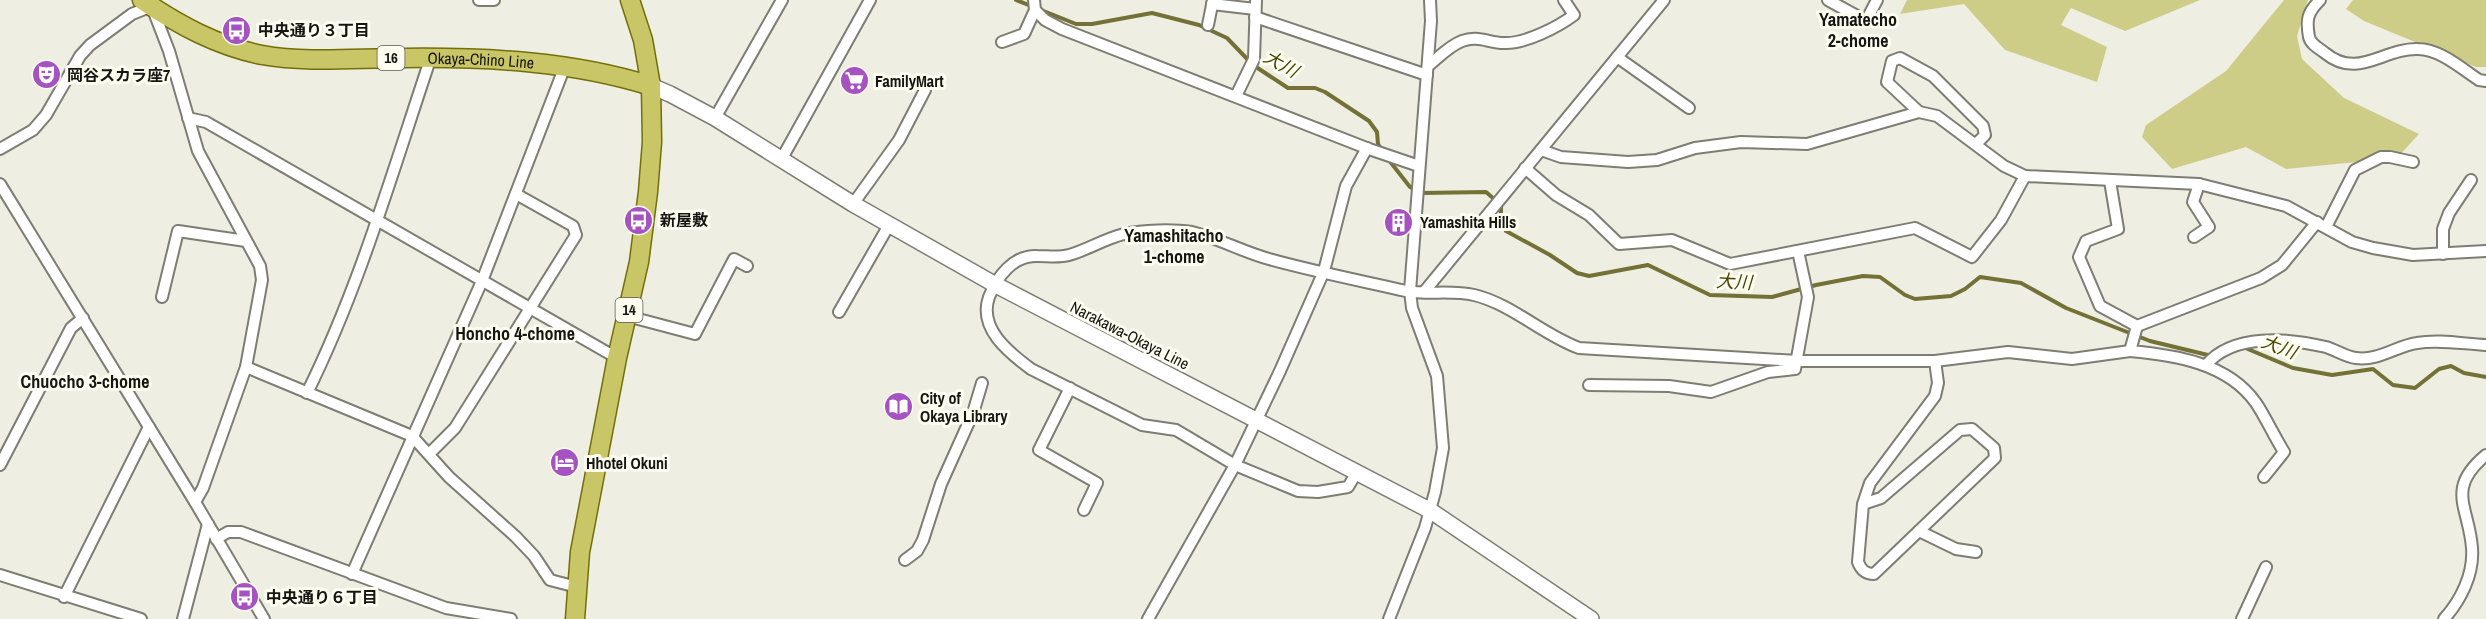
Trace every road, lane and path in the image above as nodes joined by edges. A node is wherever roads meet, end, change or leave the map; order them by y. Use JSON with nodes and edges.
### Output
{"nodes":[{"id":1,"x":479,"y":0,"type":"edge"},
{"id":2,"x":494,"y":0,"type":"edge"},
{"id":3,"x":630,"y":0,"type":"edge"},
{"id":4,"x":782,"y":0,"type":"edge"},
{"id":5,"x":870,"y":0,"type":"edge"},
{"id":6,"x":1430,"y":0,"type":"edge"},
{"id":7,"x":1564,"y":0,"type":"edge"},
{"id":8,"x":1664,"y":0,"type":"edge"},
{"id":9,"x":1828,"y":0,"type":"edge"},
{"id":10,"x":1877,"y":0,"type":"edge"},
{"id":11,"x":2320,"y":0,"type":"edge"},
{"id":12,"x":1212,"y":1,"type":"edge"},
{"id":13,"x":150,"y":2,"type":"edge"},
{"id":14,"x":1032,"y":3,"type":"edge"},
{"id":15,"x":1255,"y":9,"type":"edge"},
{"id":16,"x":1208,"y":25,"type":"dead end"},
{"id":17,"x":1002,"y":42,"type":"dead end"},
{"id":18,"x":431,"y":57,"type":"junction"},
{"id":19,"x":1617,"y":57,"type":"junction"},
{"id":20,"x":565,"y":66,"type":"junction"},
{"id":21,"x":1428,"y":70,"type":"junction"},
{"id":22,"x":2486,"y":81,"type":"edge"},
{"id":23,"x":651,"y":87,"type":"junction"},
{"id":24,"x":924,"y":90,"type":"dead end"},
{"id":25,"x":1236,"y":96,"type":"junction"},
{"id":26,"x":1689,"y":108,"type":"dead end"},
{"id":27,"x":1919,"y":112,"type":"junction"},
{"id":28,"x":188,"y":118,"type":"junction"},
{"id":29,"x":715,"y":118,"type":"junction"},
{"id":30,"x":1976,"y":144,"type":"junction"},
{"id":31,"x":1367,"y":148,"type":"junction"},
{"id":32,"x":0,"y":149,"type":"edge"},
{"id":33,"x":1541,"y":150,"type":"junction"},
{"id":34,"x":780,"y":160,"type":"junction"},
{"id":35,"x":2413,"y":162,"type":"dead end"},
{"id":36,"x":1419,"y":166,"type":"junction"},
{"id":37,"x":1525,"y":168,"type":"junction"},
{"id":38,"x":2025,"y":176,"type":"junction"},
{"id":39,"x":2471,"y":180,"type":"dead end"},
{"id":40,"x":2110,"y":181,"type":"junction"},
{"id":41,"x":0,"y":184,"type":"edge"},
{"id":42,"x":2199,"y":184,"type":"junction"},
{"id":43,"x":516,"y":194,"type":"junction"},
{"id":44,"x":853,"y":204,"type":"junction"},
{"id":45,"x":377,"y":219,"type":"junction"},
{"id":46,"x":889,"y":225,"type":"junction"},
{"id":47,"x":2322,"y":225,"type":"junction"},
{"id":48,"x":2194,"y":237,"type":"dead end"},
{"id":49,"x":246,"y":241,"type":"junction"},
{"id":50,"x":1798,"y":251,"type":"junction"},
{"id":51,"x":2486,"y":251,"type":"edge"},
{"id":52,"x":2443,"y":254,"type":"junction"},
{"id":53,"x":747,"y":266,"type":"dead end"},
{"id":54,"x":1324,"y":271,"type":"junction"},
{"id":55,"x":482,"y":281,"type":"junction"},
{"id":56,"x":994,"y":284,"type":"junction"},
{"id":57,"x":1410,"y":291,"type":"junction"},
{"id":58,"x":1424,"y":291,"type":"junction"},
{"id":59,"x":162,"y":297,"type":"dead end"},
{"id":60,"x":530,"y":308,"type":"junction"},
{"id":61,"x":839,"y":312,"type":"dead end"},
{"id":62,"x":627,"y":316,"type":"junction"},
{"id":63,"x":83,"y":318,"type":"junction"},
{"id":64,"x":2137,"y":326,"type":"junction"},
{"id":65,"x":2486,"y":345,"type":"edge"},
{"id":66,"x":2130,"y":351,"type":"junction"},
{"id":67,"x":617,"y":358,"type":"junction"},
{"id":68,"x":1797,"y":361,"type":"junction"},
{"id":69,"x":1935,"y":361,"type":"junction"},
{"id":70,"x":2206,"y":365,"type":"junction"},
{"id":71,"x":246,"y":367,"type":"junction"},
{"id":72,"x":981,"y":383,"type":"dead end"},
{"id":73,"x":1589,"y":385,"type":"dead end"},
{"id":74,"x":1070,"y":388,"type":"junction"},
{"id":75,"x":307,"y":393,"type":"junction"},
{"id":76,"x":1257,"y":421,"type":"junction"},
{"id":77,"x":149,"y":427,"type":"junction"},
{"id":78,"x":412,"y":436,"type":"junction"},
{"id":79,"x":429,"y":454,"type":"junction"},
{"id":80,"x":2486,"y":455,"type":"edge"},
{"id":81,"x":0,"y":465,"type":"edge"},
{"id":82,"x":1234,"y":465,"type":"junction"},
{"id":83,"x":1357,"y":472,"type":"junction"},
{"id":84,"x":2264,"y":477,"type":"dead end"},
{"id":85,"x":195,"y":502,"type":"junction"},
{"id":86,"x":1863,"y":504,"type":"junction"},
{"id":87,"x":1084,"y":510,"type":"dead end"},
{"id":88,"x":1431,"y":511,"type":"junction"},
{"id":89,"x":208,"y":524,"type":"junction"},
{"id":90,"x":1919,"y":531,"type":"junction"},
{"id":91,"x":216,"y":539,"type":"junction"},
{"id":92,"x":1976,"y":552,"type":"dead end"},
{"id":93,"x":905,"y":560,"type":"dead end"},
{"id":94,"x":2266,"y":567,"type":"dead end"},
{"id":95,"x":352,"y":574,"type":"junction"},
{"id":96,"x":0,"y":575,"type":"edge"},
{"id":97,"x":577,"y":587,"type":"junction"},
{"id":98,"x":64,"y":597,"type":"junction"},
{"id":99,"x":104,"y":614,"type":"edge"},
{"id":100,"x":141,"y":619,"type":"edge"},
{"id":101,"x":183,"y":619,"type":"edge"},
{"id":102,"x":264,"y":619,"type":"edge"},
{"id":103,"x":511,"y":619,"type":"edge"},
{"id":104,"x":575,"y":619,"type":"edge"},
{"id":105,"x":1148,"y":619,"type":"edge"},
{"id":106,"x":1389,"y":619,"type":"edge"},
{"id":107,"x":1591,"y":619,"type":"edge"},
{"id":108,"x":2242,"y":619,"type":"edge"},
{"id":109,"x":2444,"y":619,"type":"edge"}],
"edges":[{"from":1,"to":2,"type":"street"},
{"from":3,"to":23,"type":"main road","number":"14"},
{"from":4,"to":29,"type":"street"},
{"from":5,"to":34,"type":"street"},
{"from":6,"to":21,"type":"street"},
{"from":7,"to":21,"type":"street"},
{"from":8,"to":19,"type":"street"},
{"from":9,"to":10,"type":"street"},
{"from":11,"to":22,"type":"street"},
{"from":12,"to":15,"type":"street"},
{"from":12,"to":16,"type":"street"},
{"from":13,"to":18,"type":"main road","name":"Okaya-Chino Line","number":"16"},
{"from":13,"to":28,"type":"street"},
{"from":13,"to":32,"type":"street"},
{"from":14,"to":17,"type":"street"},
{"from":14,"to":25,"type":"street"},
{"from":15,"to":21,"type":"street"},
{"from":15,"to":25,"type":"street"},
{"from":18,"to":20,"type":"main road","name":"Okaya-Chino Line","number":"16"},
{"from":18,"to":45,"type":"street"},
{"from":19,"to":26,"type":"street"},
{"from":19,"to":33,"type":"street"},
{"from":20,"to":23,"type":"main road","name":"Okaya-Chino Line","number":"16"},
{"from":20,"to":43,"type":"street"},
{"from":21,"to":36,"type":"street"},
{"from":23,"to":29,"type":"main road","name":"Narakawa-Okaya Line"},
{"from":23,"to":62,"type":"main road","number":"14"},
{"from":24,"to":44,"type":"street"},
{"from":25,"to":31,"type":"street"},
{"from":27,"to":30,"type":"street"},
{"from":27,"to":30,"type":"street"},
{"from":27,"to":33,"type":"street"},
{"from":28,"to":45,"type":"street"},
{"from":28,"to":49,"type":"street"},
{"from":29,"to":34,"type":"main road","name":"Narakawa-Okaya Line"},
{"from":30,"to":38,"type":"street"},
{"from":31,"to":36,"type":"street"},
{"from":31,"to":54,"type":"street"},
{"from":33,"to":37,"type":"street"},
{"from":34,"to":44,"type":"main road","name":"Narakawa-Okaya Line"},
{"from":35,"to":47,"type":"street"},
{"from":36,"to":57,"type":"street"},
{"from":37,"to":50,"type":"street"},
{"from":37,"to":58,"type":"street"},
{"from":38,"to":40,"type":"street"},
{"from":38,"to":50,"type":"street"},
{"from":39,"to":52,"type":"street"},
{"from":40,"to":42,"type":"street"},
{"from":40,"to":64,"type":"street"},
{"from":41,"to":63,"type":"street"},
{"from":42,"to":47,"type":"street"},
{"from":42,"to":48,"type":"street"},
{"from":43,"to":55,"type":"street"},
{"from":43,"to":60,"type":"street"},
{"from":44,"to":46,"type":"main road","name":"Narakawa-Okaya Line"},
{"from":45,"to":55,"type":"street"},
{"from":45,"to":75,"type":"street"},
{"from":46,"to":56,"type":"main road","name":"Narakawa-Okaya Line"},
{"from":46,"to":61,"type":"street"},
{"from":47,"to":52,"type":"street"},
{"from":47,"to":64,"type":"street"},
{"from":49,"to":59,"type":"street"},
{"from":49,"to":71,"type":"street"},
{"from":50,"to":68,"type":"street"},
{"from":51,"to":52,"type":"street"},
{"from":53,"to":62,"type":"street"},
{"from":54,"to":56,"type":"street"},
{"from":54,"to":57,"type":"street"},
{"from":54,"to":76,"type":"street"},
{"from":55,"to":60,"type":"street"},
{"from":55,"to":78,"type":"street"},
{"from":56,"to":74,"type":"street"},
{"from":56,"to":76,"type":"main road","name":"Narakawa-Okaya Line"},
{"from":57,"to":58,"type":"street"},
{"from":57,"to":88,"type":"street"},
{"from":58,"to":68,"type":"street"},
{"from":60,"to":67,"type":"street"},
{"from":60,"to":79,"type":"street"},
{"from":62,"to":67,"type":"main road","number":"14"},
{"from":63,"to":77,"type":"street"},
{"from":63,"to":81,"type":"street"},
{"from":64,"to":66,"type":"street"},
{"from":65,"to":70,"type":"street"},
{"from":66,"to":69,"type":"street"},
{"from":66,"to":70,"type":"street"},
{"from":67,"to":97,"type":"main road","number":"14"},
{"from":68,"to":69,"type":"street"},
{"from":68,"to":73,"type":"street"},
{"from":69,"to":86,"type":"street"},
{"from":70,"to":84,"type":"street"},
{"from":71,"to":75,"type":"street"},
{"from":71,"to":85,"type":"street"},
{"from":72,"to":93,"type":"street"},
{"from":74,"to":82,"type":"street"},
{"from":74,"to":87,"type":"street"},
{"from":75,"to":78,"type":"street"},
{"from":76,"to":82,"type":"street"},
{"from":76,"to":83,"type":"main road","name":"Narakawa-Okaya Line"},
{"from":77,"to":85,"type":"street"},
{"from":77,"to":98,"type":"street"},
{"from":78,"to":79,"type":"street"},
{"from":78,"to":95,"type":"street"},
{"from":79,"to":97,"type":"street"},
{"from":80,"to":109,"type":"street"},
{"from":82,"to":83,"type":"street"},
{"from":82,"to":105,"type":"street"},
{"from":83,"to":88,"type":"main road","name":"Narakawa-Okaya Line"},
{"from":85,"to":89,"type":"street"},
{"from":86,"to":90,"type":"street"},
{"from":86,"to":90,"type":"street"},
{"from":88,"to":106,"type":"street"},
{"from":88,"to":107,"type":"main road","name":"Narakawa-Okaya Line"},
{"from":89,"to":91,"type":"street"},
{"from":89,"to":101,"type":"street"},
{"from":90,"to":92,"type":"street"},
{"from":91,"to":95,"type":"street"},
{"from":91,"to":102,"type":"street"},
{"from":94,"to":108,"type":"street"},
{"from":95,"to":103,"type":"street"},
{"from":96,"to":98,"type":"street"},
{"from":97,"to":104,"type":"main road","number":"14"},
{"from":98,"to":99,"type":"street"},
{"from":99,"to":100,"type":"street"}]}
